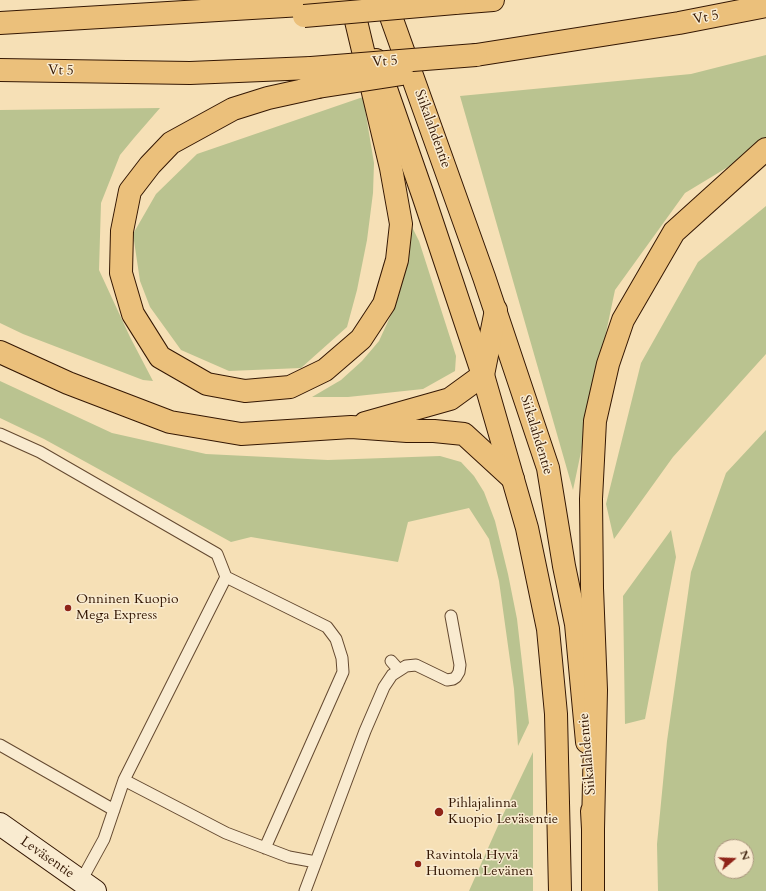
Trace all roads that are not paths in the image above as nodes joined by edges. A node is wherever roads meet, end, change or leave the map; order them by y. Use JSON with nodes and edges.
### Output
{"nodes":[{"id":1,"x":347,"y":0,"type":"edge"},
{"id":2,"x":351,"y":0,"type":"edge"},
{"id":3,"x":356,"y":0,"type":"edge"},
{"id":4,"x":493,"y":0,"type":"edge"},
{"id":5,"x":388,"y":5,"type":"edge"},
{"id":6,"x":766,"y":6,"type":"edge"},
{"id":7,"x":303,"y":11,"type":"junction"},
{"id":8,"x":0,"y":23,"type":"edge"},
{"id":9,"x":0,"y":70,"type":"edge"},
{"id":10,"x":315,"y":77,"type":"junction"},
{"id":11,"x":766,"y":149,"type":"edge"},
{"id":12,"x":496,"y":310,"type":"junction"},
{"id":13,"x":0,"y":352,"type":"edge"},
{"id":14,"x":483,"y":375,"type":"junction"},
{"id":15,"x":351,"y":427,"type":"junction"},
{"id":16,"x":1,"y":437,"type":"edge"},
{"id":17,"x":513,"y":479,"type":"junction"},
{"id":18,"x":226,"y":577,"type":"junction"},
{"id":19,"x":451,"y":616,"type":"dead end"},
{"id":20,"x":391,"y":661,"type":"dead end"},
{"id":21,"x":399,"y":670,"type":"junction"},
{"id":22,"x":0,"y":745,"type":"edge"},
{"id":23,"x":124,"y":780,"type":"junction"},
{"id":24,"x":114,"y":810,"type":"junction"},
{"id":25,"x":0,"y":824,"type":"edge"},
{"id":26,"x":593,"y":829,"type":"junction"},
{"id":27,"x":265,"y":848,"type":"junction"},
{"id":28,"x":316,"y":862,"type":"junction"},
{"id":29,"x":88,"y":886,"type":"edge"},
{"id":30,"x":305,"y":891,"type":"edge"},
{"id":31,"x":560,"y":891,"type":"edge"},
{"id":32,"x":593,"y":891,"type":"edge"}],
"edges":[{"from":1,"to":7,"type":"main road"},
{"from":2,"to":10,"type":"main road"},
{"from":3,"to":14,"type":"main road","name":"Siikalahdentie"},
{"from":4,"to":7,"type":"main road","bridge":true},
{"from":5,"to":12,"type":"main road","name":"Siikalahdentie"},
{"from":6,"to":10,"type":"main road","name":"Vt 5","bridge":true},
{"from":7,"to":8,"type":"main road"},
{"from":9,"to":10,"type":"main road","name":"Vt 5"},
{"from":11,"to":26,"type":"main road"},
{"from":12,"to":14,"type":"main road"},
{"from":12,"to":26,"type":"main road","name":"Siikalahdentie"},
{"from":13,"to":15,"type":"main road"},
{"from":14,"to":15,"type":"main road"},
{"from":14,"to":17,"type":"main road","name":"Siikalahdentie"},
{"from":15,"to":17,"type":"main road"},
{"from":16,"to":18,"type":"lane"},
{"from":17,"to":31,"type":"main road","name":"Siikalahdentie"},
{"from":18,"to":23,"type":"lane"},
{"from":18,"to":27,"type":"lane"},
{"from":19,"to":21,"type":"lane"},
{"from":20,"to":21,"type":"lane"},
{"from":21,"to":28,"type":"lane"},
{"from":22,"to":24,"type":"lane"},
{"from":23,"to":24,"type":"lane"},
{"from":23,"to":27,"type":"lane"},
{"from":24,"to":29,"type":"lane"},
{"from":25,"to":29,"type":"main road","name":"Leväsentie"},
{"from":26,"to":32,"type":"main road","name":"Siikalahdentie"},
{"from":27,"to":28,"type":"lane"},
{"from":28,"to":30,"type":"lane"}]}
